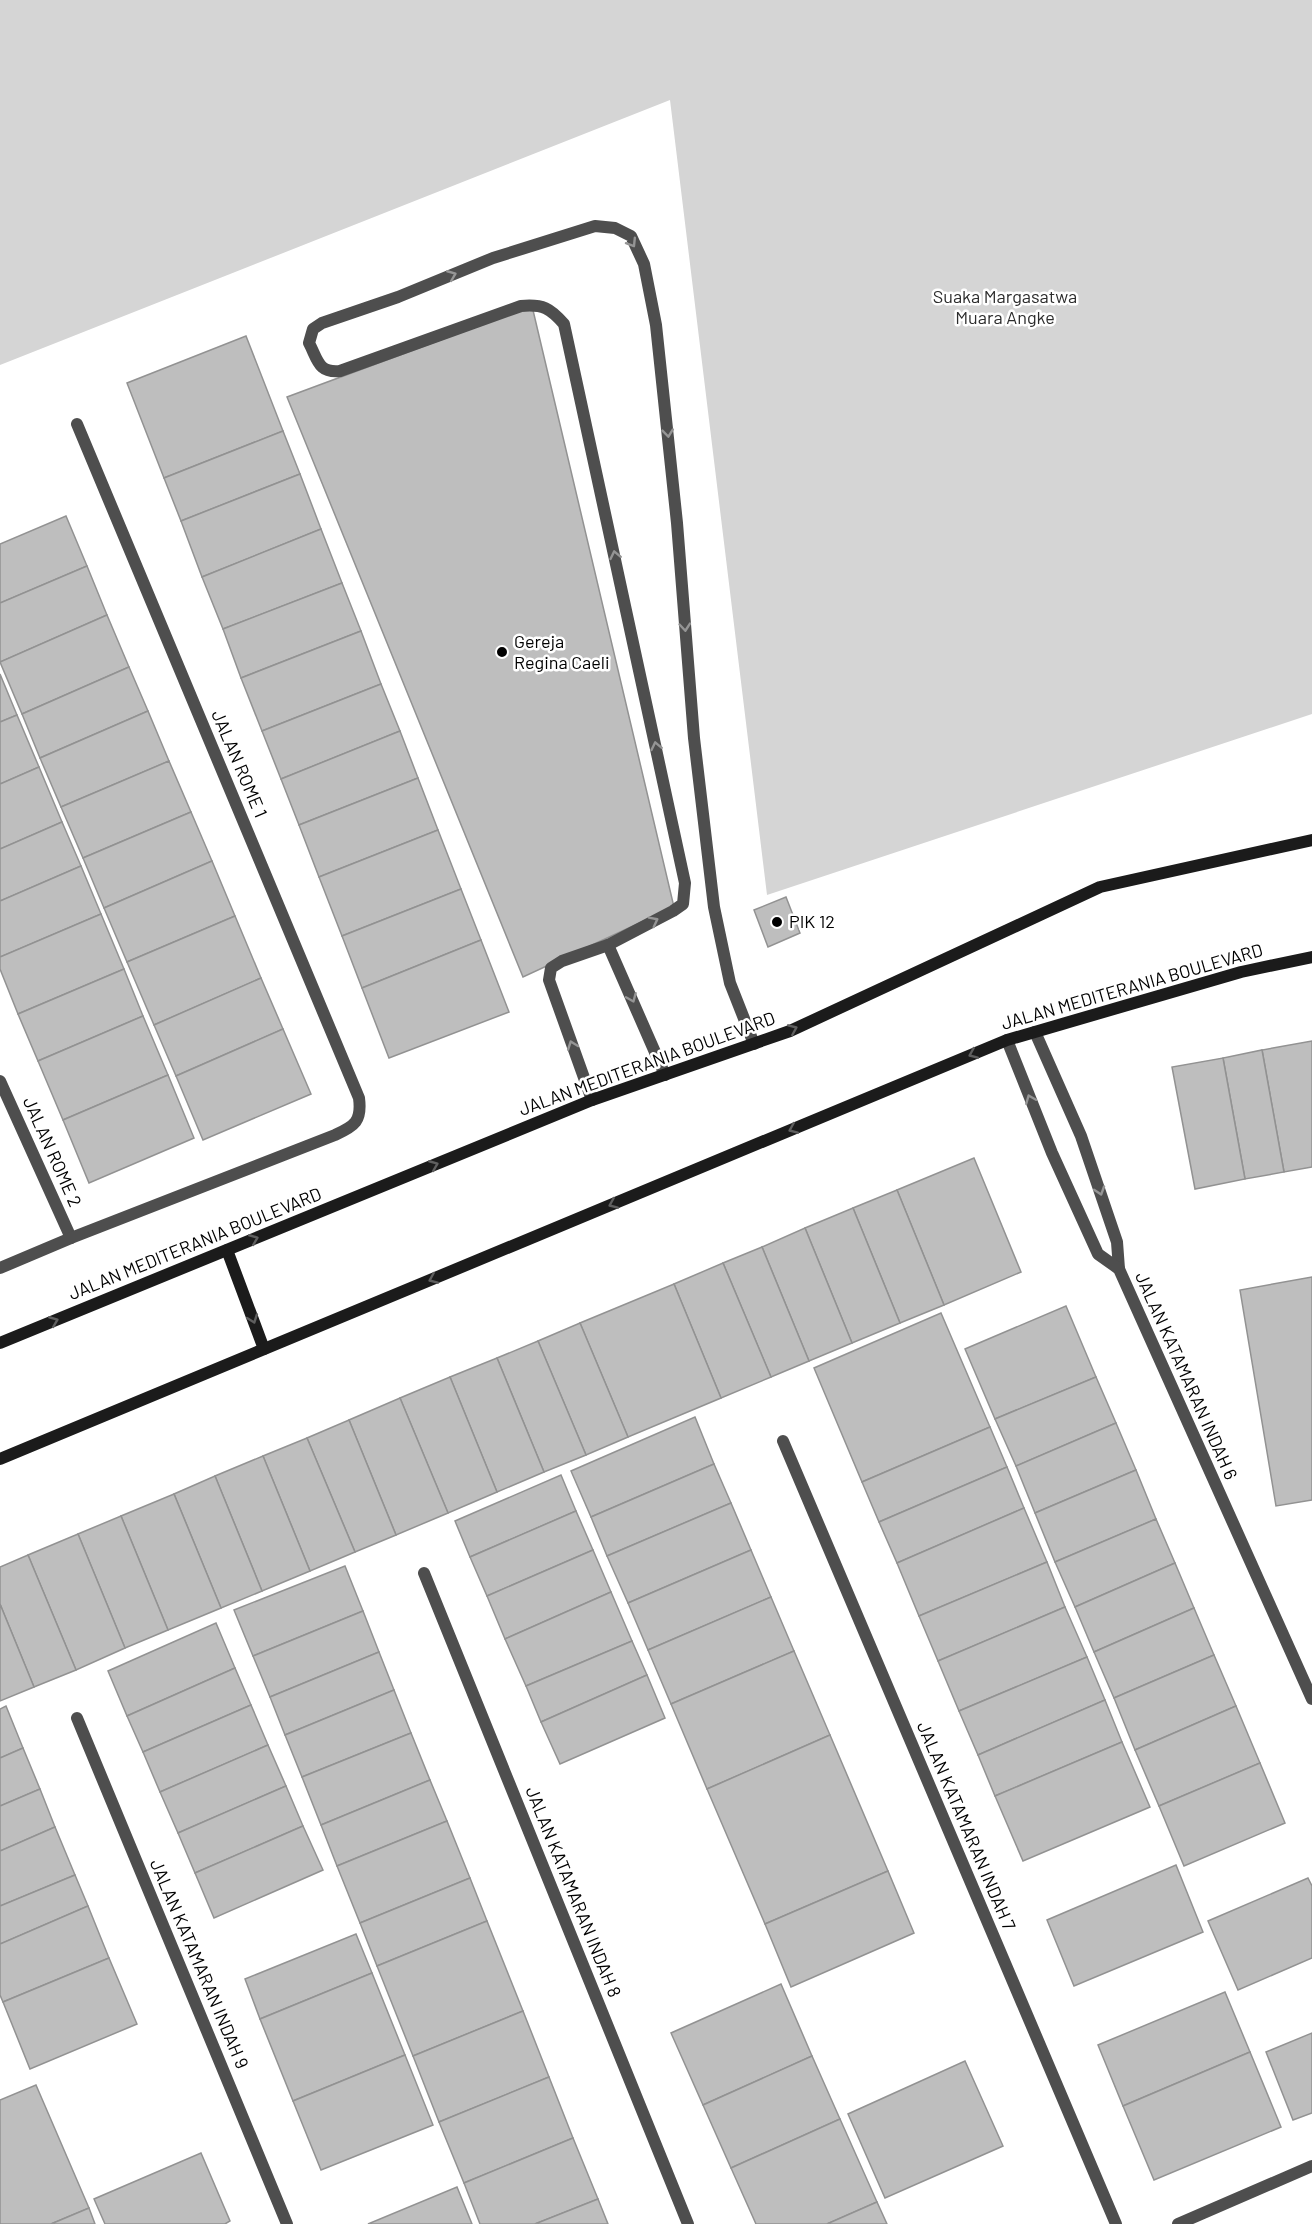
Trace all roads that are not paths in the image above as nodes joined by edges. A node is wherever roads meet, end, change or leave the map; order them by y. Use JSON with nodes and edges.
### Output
{"nodes":[{"id":1,"x":77,"y":424,"type":"dead end"},
{"id":2,"x":1312,"y":840,"type":"edge"},
{"id":3,"x":608,"y":945,"type":"junction"},
{"id":4,"x":1312,"y":957,"type":"edge"},
{"id":5,"x":1035,"y":1032,"type":"junction"},
{"id":6,"x":1007,"y":1040,"type":"junction"},
{"id":7,"x":754,"y":1044,"type":"junction"},
{"id":8,"x":665,"y":1075,"type":"junction"},
{"id":9,"x":0,"y":1081,"type":"edge"},
{"id":10,"x":592,"y":1100,"type":"junction"},
{"id":11,"x":71,"y":1238,"type":"junction"},
{"id":12,"x":227,"y":1250,"type":"junction"},
{"id":13,"x":0,"y":1268,"type":"edge"},
{"id":14,"x":1119,"y":1269,"type":"junction"},
{"id":15,"x":0,"y":1343,"type":"edge"},
{"id":16,"x":264,"y":1349,"type":"junction"},
{"id":17,"x":783,"y":1441,"type":"dead end"},
{"id":18,"x":0,"y":1459,"type":"edge"},
{"id":19,"x":424,"y":1574,"type":"dead end"},
{"id":20,"x":1312,"y":1699,"type":"edge"},
{"id":21,"x":77,"y":1718,"type":"dead end"},
{"id":22,"x":1312,"y":2166,"type":"edge"},
{"id":23,"x":287,"y":2224,"type":"edge"},
{"id":24,"x":688,"y":2224,"type":"edge"},
{"id":25,"x":1116,"y":2224,"type":"edge"},
{"id":26,"x":1178,"y":2224,"type":"edge"}],
"edges":[{"from":1,"to":11,"type":"street","name":"JALAN ROME 1"},
{"from":7,"to":2,"type":"street","name":"JALAN MEDITERANIA BOULEVARD","one_way":true},
{"from":3,"to":7,"type":"street","one_way":true},
{"from":3,"to":8,"type":"street","one_way":true},
{"from":10,"to":3,"type":"street","one_way":true},
{"from":4,"to":5,"type":"street","name":"JALAN MEDITERANIA BOULEVARD"},
{"from":5,"to":6,"type":"street","name":"JALAN MEDITERANIA BOULEVARD"},
{"from":5,"to":14,"type":"street","one_way":true},
{"from":14,"to":6,"type":"street","name":"JALAN KATAMARAN INDAH 6","one_way":true},
{"from":6,"to":16,"type":"street","name":"JALAN MEDITERANIA BOULEVARD","one_way":true},
{"from":7,"to":8,"type":"street","name":"JALAN MEDITERANIA BOULEVARD"},
{"from":8,"to":10,"type":"street","name":"JALAN MEDITERANIA BOULEVARD"},
{"from":9,"to":11,"type":"street","name":"JALAN ROME 2"},
{"from":12,"to":10,"type":"street","name":"JALAN MEDITERANIA BOULEVARD","one_way":true},
{"from":11,"to":13,"type":"street"},
{"from":15,"to":12,"type":"street","name":"JALAN MEDITERANIA BOULEVARD","one_way":true},
{"from":12,"to":16,"type":"street","one_way":true},
{"from":14,"to":20,"type":"street","name":"JALAN KATAMARAN INDAH 6"},
{"from":16,"to":18,"type":"street","name":"JALAN MEDITERANIA BOULEVARD"},
{"from":17,"to":25,"type":"street","name":"JALAN KATAMARAN INDAH 7"},
{"from":19,"to":24,"type":"street","name":"JALAN KATAMARAN INDAH 8"},
{"from":21,"to":23,"type":"street","name":"JALAN KATAMARAN INDAH 9"},
{"from":22,"to":26,"type":"street"}]}
